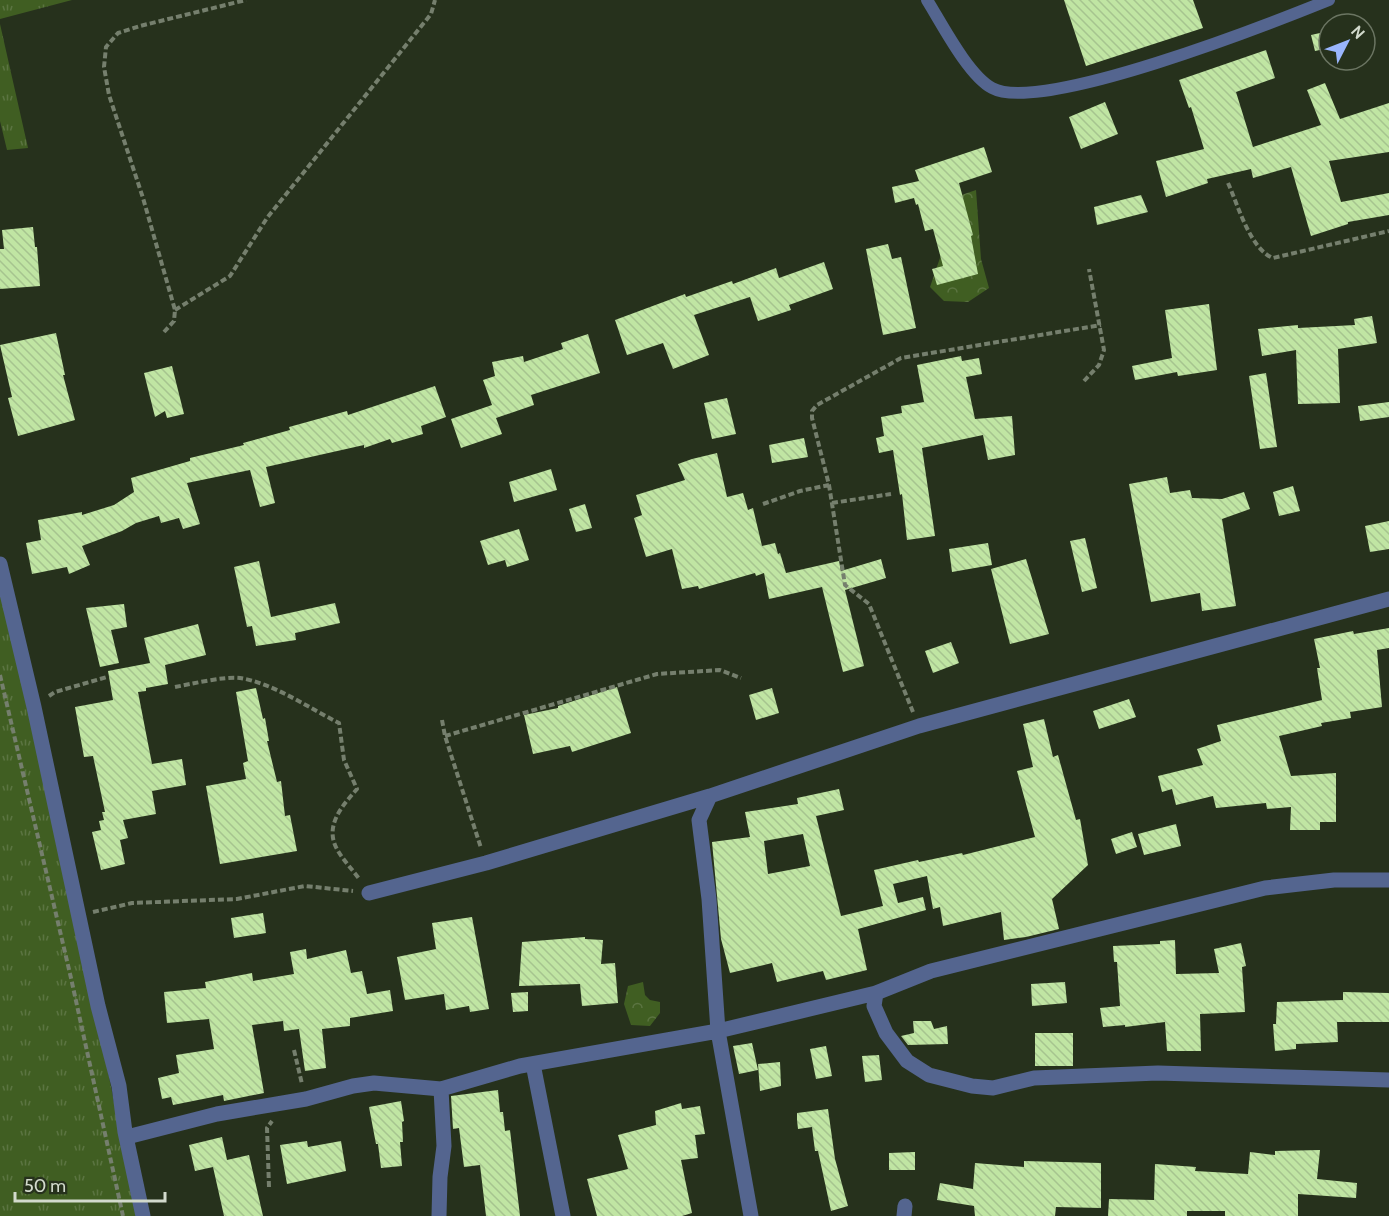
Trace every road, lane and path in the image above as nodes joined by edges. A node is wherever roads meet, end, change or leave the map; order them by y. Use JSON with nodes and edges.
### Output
{"nodes":[{"id":1,"x":246,"y":0,"type":"edge"},
{"id":2,"x":435,"y":0,"type":"edge"},
{"id":3,"x":927,"y":0,"type":"edge"},
{"id":4,"x":1329,"y":0,"type":"edge"},
{"id":5,"x":1228,"y":183,"type":"dead end"},
{"id":6,"x":1389,"y":231,"type":"edge"},
{"id":7,"x":1089,"y":268,"type":"dead end"},
{"id":8,"x":175,"y":310,"type":"junction"},
{"id":9,"x":1101,"y":325,"type":"junction"},
{"id":10,"x":164,"y":332,"type":"dead end"},
{"id":11,"x":1084,"y":381,"type":"dead end"},
{"id":12,"x":829,"y":485,"type":"junction"},
{"id":13,"x":891,"y":494,"type":"dead end"},
{"id":14,"x":832,"y":503,"type":"junction"},
{"id":15,"x":763,"y":504,"type":"dead end"},
{"id":16,"x":0,"y":564,"type":"edge"},
{"id":17,"x":1389,"y":599,"type":"edge"},
{"id":18,"x":0,"y":675,"type":"edge"},
{"id":19,"x":107,"y":677,"type":"dead end"},
{"id":20,"x":741,"y":678,"type":"dead end"},
{"id":21,"x":175,"y":687,"type":"dead end"},
{"id":22,"x":34,"y":707,"type":"junction"},
{"id":23,"x":442,"y":720,"type":"dead end"},
{"id":24,"x":919,"y":726,"type":"junction"},
{"id":25,"x":445,"y":736,"type":"junction"},
{"id":26,"x":710,"y":796,"type":"junction"},
{"id":27,"x":486,"y":863,"type":"junction"},
{"id":28,"x":1389,"y":880,"type":"edge"},
{"id":29,"x":369,"y":893,"type":"junction"},
{"id":30,"x":78,"y":915,"type":"junction"},
{"id":31,"x":876,"y":993,"type":"junction"},
{"id":32,"x":718,"y":1031,"type":"junction"},
{"id":33,"x":294,"y":1050,"type":"dead end"},
{"id":34,"x":533,"y":1064,"type":"junction"},
{"id":35,"x":1389,"y":1080,"type":"edge"},
{"id":36,"x":441,"y":1089,"type":"junction"},
{"id":37,"x":306,"y":1099,"type":"junction"},
{"id":38,"x":275,"y":1118,"type":"dead end"},
{"id":39,"x":127,"y":1137,"type":"junction"},
{"id":40,"x":269,"y":1187,"type":"dead end"},
{"id":41,"x":123,"y":1216,"type":"edge"},
{"id":42,"x":143,"y":1216,"type":"edge"},
{"id":43,"x":439,"y":1216,"type":"edge"},
{"id":44,"x":563,"y":1216,"type":"edge"},
{"id":45,"x":751,"y":1216,"type":"edge"}],
"edges":[{"from":1,"to":8,"type":"path"},
{"from":2,"to":8,"type":"path"},
{"from":3,"to":4,"type":"lane"},
{"from":5,"to":6,"type":"path"},
{"from":7,"to":9,"type":"path"},
{"from":8,"to":10,"type":"path"},
{"from":9,"to":11,"type":"path"},
{"from":9,"to":12,"type":"path"},
{"from":12,"to":14,"type":"path"},
{"from":12,"to":15,"type":"path"},
{"from":13,"to":14,"type":"path"},
{"from":14,"to":24,"type":"path"},
{"from":16,"to":22,"type":"street"},
{"from":17,"to":24,"type":"street"},
{"from":18,"to":41,"type":"path"},
{"from":19,"to":22,"type":"path"},
{"from":20,"to":25,"type":"path"},
{"from":21,"to":29,"type":"path"},
{"from":22,"to":30,"type":"street"},
{"from":23,"to":25,"type":"path"},
{"from":24,"to":26,"type":"street"},
{"from":25,"to":27,"type":"path"},
{"from":26,"to":27,"type":"street"},
{"from":26,"to":32,"type":"street"},
{"from":27,"to":29,"type":"street"},
{"from":28,"to":31,"type":"street"},
{"from":29,"to":30,"type":"path"},
{"from":30,"to":39,"type":"street"},
{"from":31,"to":32,"type":"street"},
{"from":31,"to":35,"type":"street"},
{"from":32,"to":34,"type":"street"},
{"from":32,"to":45,"type":"street"},
{"from":33,"to":37,"type":"path"},
{"from":34,"to":36,"type":"street"},
{"from":34,"to":44,"type":"street"},
{"from":36,"to":37,"type":"street"},
{"from":36,"to":43,"type":"street"},
{"from":37,"to":39,"type":"street"},
{"from":38,"to":40,"type":"path"},
{"from":39,"to":42,"type":"street"}]}
